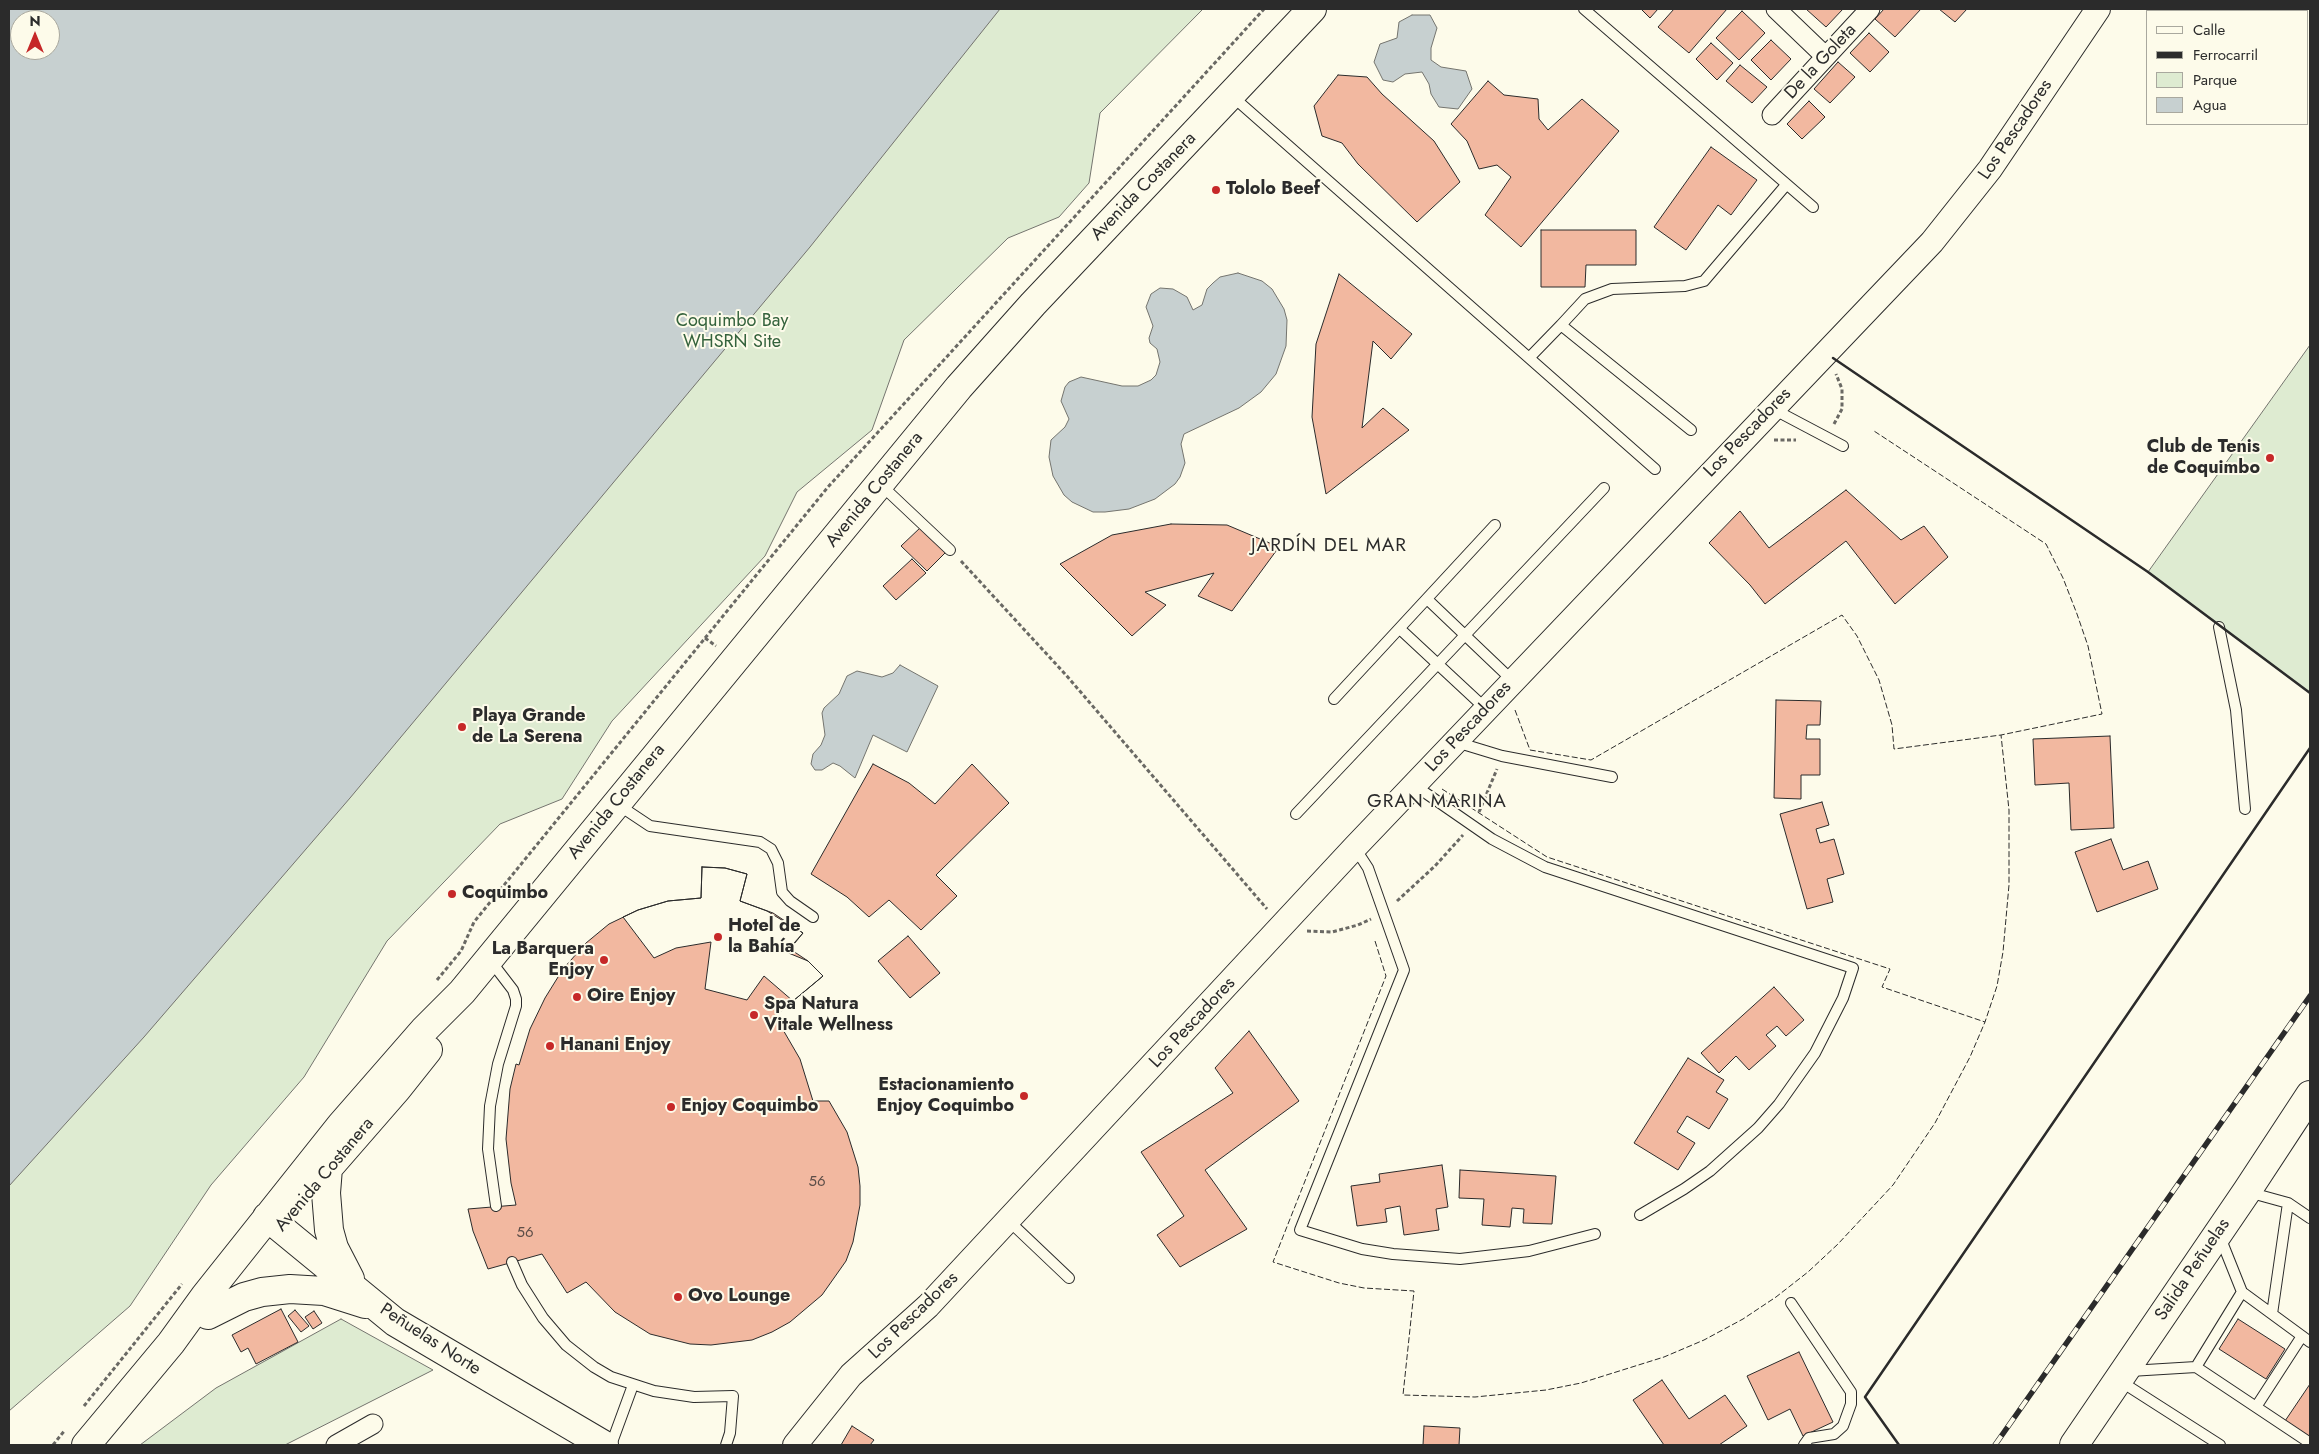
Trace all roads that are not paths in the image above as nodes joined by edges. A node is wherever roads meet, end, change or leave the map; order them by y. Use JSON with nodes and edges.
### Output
{"nodes":[{"id":1,"x":1312,"y":9,"type":"edge"},
{"id":2,"x":1584,"y":9,"type":"edge"},
{"id":3,"x":1776,"y":9,"type":"edge"},
{"id":4,"x":1870,"y":9,"type":"edge"},
{"id":5,"x":2098,"y":9,"type":"edge"},
{"id":6,"x":1825,"y":56,"type":"junction"},
{"id":7,"x":1231,"y":95,"type":"junction"},
{"id":8,"x":1772,"y":115,"type":"dead end"},
{"id":9,"x":1786,"y":185,"type":"junction"},
{"id":10,"x":1812,"y":207,"type":"dead end"},
{"id":11,"x":1561,"y":325,"type":"junction"},
{"id":12,"x":1529,"y":358,"type":"junction"},
{"id":13,"x":1772,"y":408,"type":"junction"},
{"id":14,"x":1691,"y":430,"type":"dead end"},
{"id":15,"x":1844,"y":446,"type":"dead end"},
{"id":16,"x":1654,"y":469,"type":"dead end"},
{"id":17,"x":879,"y":484,"type":"junction"},
{"id":18,"x":1604,"y":488,"type":"dead end"},
{"id":19,"x":1495,"y":525,"type":"dead end"},
{"id":20,"x":950,"y":550,"type":"road end"},
{"id":21,"x":1427,"y":599,"type":"junction"},
{"id":22,"x":2218,"y":627,"type":"dead end"},
{"id":23,"x":1400,"y":628,"type":"junction"},
{"id":24,"x":1466,"y":635,"type":"junction"},
{"id":25,"x":1438,"y":664,"type":"junction"},
{"id":26,"x":1513,"y":681,"type":"junction"},
{"id":27,"x":1334,"y":699,"type":"dead end"},
{"id":28,"x":1486,"y":709,"type":"junction"},
{"id":29,"x":1456,"y":741,"type":"junction"},
{"id":30,"x":1612,"y":778,"type":"dead end"},
{"id":31,"x":1414,"y":785,"type":"junction"},
{"id":32,"x":616,"y":804,"type":"junction"},
{"id":33,"x":2245,"y":809,"type":"dead end"},
{"id":34,"x":1296,"y":814,"type":"dead end"},
{"id":35,"x":1355,"y":847,"type":"junction"},
{"id":36,"x":813,"y":917,"type":"dead end"},
{"id":37,"x":489,"y":959,"type":"junction"},
{"id":38,"x":462,"y":992,"type":"junction"},
{"id":39,"x":2310,"y":1095,"type":"edge"},
{"id":40,"x":328,"y":1168,"type":"junction"},
{"id":41,"x":2247,"y":1191,"type":"junction"},
{"id":42,"x":2288,"y":1203,"type":"junction"},
{"id":43,"x":496,"y":1206,"type":"dead end"},
{"id":44,"x":1640,"y":1215,"type":"dead end"},
{"id":45,"x":2310,"y":1218,"type":"edge"},
{"id":46,"x":1009,"y":1221,"type":"junction"},
{"id":47,"x":273,"y":1222,"type":"junction"},
{"id":48,"x":2218,"y":1232,"type":"junction"},
{"id":49,"x":1595,"y":1234,"type":"dead end"},
{"id":50,"x":512,"y":1262,"type":"dead end"},
{"id":51,"x":1069,"y":1278,"type":"dead end"},
{"id":52,"x":2242,"y":1292,"type":"junction"},
{"id":53,"x":364,"y":1296,"type":"junction"},
{"id":54,"x":1791,"y":1303,"type":"dead end"},
{"id":55,"x":208,"y":1314,"type":"junction"},
{"id":56,"x":2272,"y":1314,"type":"junction"},
{"id":57,"x":395,"y":1322,"type":"junction"},
{"id":58,"x":2306,"y":1339,"type":"edge"},
{"id":59,"x":171,"y":1343,"type":"junction"},
{"id":60,"x":2196,"y":1367,"type":"junction"},
{"id":61,"x":2122,"y":1376,"type":"junction"},
{"id":62,"x":633,"y":1385,"type":"junction"},
{"id":63,"x":2256,"y":1407,"type":"junction"},
{"id":64,"x":373,"y":1424,"type":"dead end"},
{"id":65,"x":2310,"y":1443,"type":"edge"},
{"id":66,"x":86,"y":1445,"type":"edge"},
{"id":67,"x":336,"y":1445,"type":"edge"},
{"id":68,"x":604,"y":1445,"type":"edge"},
{"id":69,"x":611,"y":1445,"type":"edge"},
{"id":70,"x":726,"y":1445,"type":"edge"},
{"id":71,"x":794,"y":1445,"type":"edge"},
{"id":72,"x":1804,"y":1445,"type":"edge"},
{"id":73,"x":2074,"y":1445,"type":"edge"},
{"id":74,"x":2220,"y":1445,"type":"edge"}],
"edges":[{"from":1,"to":7,"type":"main road","name":"Avenida Costanera"},
{"from":2,"to":9,"type":"lane"},
{"from":3,"to":6,"type":"street"},
{"from":4,"to":6,"type":"street","name":"De la Goleta"},
{"from":5,"to":13,"type":"street","name":"Los Pescadores"},
{"from":6,"to":8,"type":"street","name":"De la Goleta"},
{"from":7,"to":12,"type":"lane"},
{"from":7,"to":17,"type":"main road","name":"Avenida Costanera"},
{"from":9,"to":10,"type":"lane"},
{"from":9,"to":11,"type":"lane"},
{"from":11,"to":12,"type":"lane"},
{"from":11,"to":14,"type":"lane"},
{"from":12,"to":16,"type":"lane"},
{"from":13,"to":15,"type":"lane"},
{"from":13,"to":26,"type":"street","name":"Los Pescadores"},
{"from":17,"to":20,"type":"lane"},
{"from":17,"to":32,"type":"main road","name":"Avenida Costanera"},
{"from":18,"to":24,"type":"lane"},
{"from":19,"to":21,"type":"lane"},
{"from":21,"to":23,"type":"lane"},
{"from":21,"to":24,"type":"lane"},
{"from":22,"to":33,"type":"lane"},
{"from":23,"to":25,"type":"lane"},
{"from":23,"to":27,"type":"lane"},
{"from":24,"to":25,"type":"lane"},
{"from":24,"to":26,"type":"lane"},
{"from":25,"to":28,"type":"lane"},
{"from":25,"to":34,"type":"lane"},
{"from":26,"to":28,"type":"street","name":"Los Pescadores"},
{"from":28,"to":29,"type":"street","name":"Los Pescadores"},
{"from":29,"to":30,"type":"lane"},
{"from":29,"to":31,"type":"street","name":"Los Pescadores"},
{"from":31,"to":35,"type":"street","name":"Los Pescadores"},
{"from":31,"to":44,"type":"lane"},
{"from":32,"to":36,"type":"lane"},
{"from":32,"to":37,"type":"main road","name":"Avenida Costanera"},
{"from":35,"to":46,"type":"street","name":"Los Pescadores"},
{"from":35,"to":49,"type":"lane"},
{"from":37,"to":38,"type":"main road","name":"Avenida Costanera"},
{"from":37,"to":43,"type":"lane"},
{"from":38,"to":40,"type":"main road","name":"Avenida Costanera"},
{"from":38,"to":47,"type":"main road","name":"Avenida Costanera"},
{"from":39,"to":41,"type":"main road","name":"Salida Peñuelas"},
{"from":40,"to":47,"type":"main road","name":"Avenida Costanera"},
{"from":40,"to":53,"type":"main road"},
{"from":41,"to":42,"type":"lane"},
{"from":41,"to":48,"type":"main road","name":"Salida Peñuelas"},
{"from":42,"to":45,"type":"lane"},
{"from":42,"to":56,"type":"lane"},
{"from":46,"to":51,"type":"lane"},
{"from":46,"to":71,"type":"street","name":"Los Pescadores"},
{"from":47,"to":53,"type":"main road","name":"Peñuelas Norte"},
{"from":47,"to":55,"type":"main road","name":"Avenida Costanera"},
{"from":47,"to":59,"type":"main road","name":"Avenida Costanera"},
{"from":48,"to":52,"type":"lane"},
{"from":48,"to":61,"type":"main road","name":"Salida Peñuelas"},
{"from":50,"to":62,"type":"lane"},
{"from":52,"to":56,"type":"lane"},
{"from":52,"to":60,"type":"lane"},
{"from":53,"to":57,"type":"main road","name":"Peñuelas Norte"},
{"from":54,"to":72,"type":"lane"},
{"from":55,"to":57,"type":"main road"},
{"from":55,"to":59,"type":"main road","name":"Avenida Costanera"},
{"from":56,"to":58,"type":"lane"},
{"from":57,"to":68,"type":"main road","name":"Peñuelas Norte"},
{"from":58,"to":63,"type":"lane"},
{"from":59,"to":66,"type":"main road","name":"Avenida Costanera"},
{"from":60,"to":61,"type":"lane"},
{"from":60,"to":63,"type":"lane"},
{"from":61,"to":73,"type":"main road","name":"Salida Peñuelas"},
{"from":61,"to":74,"type":"lane"},
{"from":62,"to":69,"type":"lane"},
{"from":62,"to":70,"type":"lane"},
{"from":63,"to":65,"type":"lane"},
{"from":64,"to":67,"type":"street"}]}
